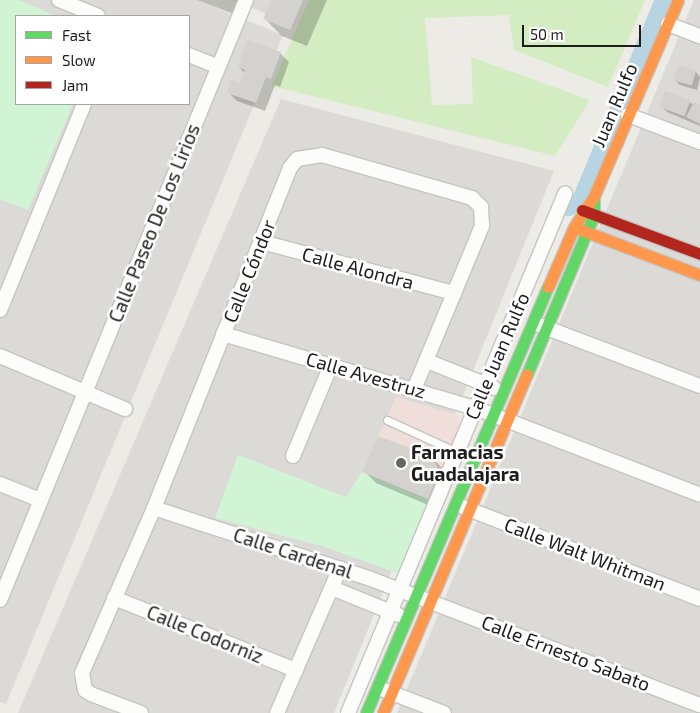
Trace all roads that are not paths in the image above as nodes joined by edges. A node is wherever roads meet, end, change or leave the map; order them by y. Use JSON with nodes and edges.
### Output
{"nodes":[{"id":1,"x":59,"y":0,"type":"edge"},
{"id":2,"x":246,"y":0,"type":"edge"},
{"id":3,"x":678,"y":0,"type":"edge"},
{"id":4,"x":96,"y":15,"type":"edge"},
{"id":5,"x":668,"y":24,"type":"junction"},
{"id":6,"x":700,"y":36,"type":"edge"},
{"id":7,"x":190,"y":55,"type":"edge"},
{"id":8,"x":218,"y":67,"type":"junction"},
{"id":9,"x":84,"y":105,"type":"edge"},
{"id":10,"x":628,"y":115,"type":"junction"},
{"id":11,"x":700,"y":142,"type":"edge"},
{"id":12,"x":566,"y":194,"type":"dead end"},
{"id":13,"x":594,"y":196,"type":"junction"},
{"id":14,"x":582,"y":210,"type":"junction"},
{"id":15,"x":594,"y":215,"type":"junction"},
{"id":16,"x":574,"y":227,"type":"junction"},
{"id":17,"x":587,"y":232,"type":"junction"},
{"id":18,"x":262,"y":242,"type":"junction"},
{"id":19,"x":700,"y":254,"type":"edge"},
{"id":20,"x":700,"y":275,"type":"edge"},
{"id":21,"x":454,"y":293,"type":"junction"},
{"id":22,"x":0,"y":310,"type":"edge"},
{"id":23,"x":532,"y":322,"type":"junction"},
{"id":24,"x":546,"y":328,"type":"junction"},
{"id":25,"x":223,"y":334,"type":"junction"},
{"id":26,"x":0,"y":356,"type":"edge"},
{"id":27,"x":427,"y":361,"type":"junction"},
{"id":28,"x":332,"y":365,"type":"junction"},
{"id":29,"x":486,"y":384,"type":"junction"},
{"id":30,"x":700,"y":386,"type":"edge"},
{"id":31,"x":414,"y":389,"type":"junction"},
{"id":32,"x":502,"y":391,"type":"junction"},
{"id":33,"x":86,"y":392,"type":"junction"},
{"id":34,"x":516,"y":397,"type":"junction"},
{"id":35,"x":475,"y":408,"type":"junction"},
{"id":36,"x":125,"y":409,"type":"dead end"},
{"id":37,"x":492,"y":414,"type":"junction"},
{"id":38,"x":387,"y":420,"type":"dead end"},
{"id":39,"x":507,"y":420,"type":"junction"},
{"id":40,"x":457,"y":452,"type":"junction"},
{"id":41,"x":293,"y":456,"type":"dead end"},
{"id":42,"x":0,"y":484,"type":"edge"},
{"id":43,"x":700,"y":495,"type":"edge"},
{"id":44,"x":40,"y":500,"type":"junction"},
{"id":45,"x":454,"y":504,"type":"junction"},
{"id":46,"x":154,"y":508,"type":"junction"},
{"id":47,"x":470,"y":510,"type":"junction"},
{"id":48,"x":340,"y":568,"type":"junction"},
{"id":49,"x":332,"y":588,"type":"junction"},
{"id":50,"x":400,"y":589,"type":"junction"},
{"id":51,"x":415,"y":596,"type":"junction"},
{"id":52,"x":114,"y":598,"type":"junction"},
{"id":53,"x":700,"y":598,"type":"edge"},
{"id":54,"x":0,"y":600,"type":"edge"},
{"id":55,"x":432,"y":602,"type":"junction"},
{"id":56,"x":390,"y":612,"type":"junction"},
{"id":57,"x":406,"y":618,"type":"junction"},
{"id":58,"x":422,"y":624,"type":"junction"},
{"id":59,"x":296,"y":670,"type":"junction"},
{"id":60,"x":377,"y":687,"type":"junction"},
{"id":61,"x":391,"y":693,"type":"junction"},
{"id":62,"x":700,"y":705,"type":"edge"},
{"id":63,"x":141,"y":713,"type":"edge"},
{"id":64,"x":277,"y":713,"type":"edge"},
{"id":65,"x":348,"y":713,"type":"edge"},
{"id":66,"x":366,"y":713,"type":"edge"},
{"id":67,"x":383,"y":713,"type":"edge"},
{"id":68,"x":444,"y":713,"type":"edge"}],
"edges":[{"from":1,"to":4,"type":"street"},
{"from":2,"to":8,"type":"street","name":"Calle Paseo De Los Lirios"},
{"from":3,"to":5,"type":"street","name":"Juan Rulfo"},
{"from":5,"to":6,"type":"street"},
{"from":5,"to":10,"type":"street","name":"Juan Rulfo"},
{"from":7,"to":8,"type":"street"},
{"from":8,"to":33,"type":"street","name":"Calle Paseo De Los Lirios"},
{"from":9,"to":22,"type":"street"},
{"from":10,"to":11,"type":"street"},
{"from":10,"to":13,"type":"street","name":"Juan Rulfo"},
{"from":12,"to":29,"type":"street","name":"Calle Juan Rulfo"},
{"from":13,"to":14,"type":"street","name":"Juan Rulfo"},
{"from":13,"to":15,"type":"street","name":"Juan Rulfo"},
{"from":14,"to":15,"type":"street"},
{"from":14,"to":16,"type":"street","name":"Calle Juan Rulfo"},
{"from":15,"to":17,"type":"street","name":"Calle Juan Rulfo"},
{"from":15,"to":19,"type":"street"},
{"from":16,"to":17,"type":"street"},
{"from":16,"to":23,"type":"street","name":"Calle Juan Rulfo"},
{"from":17,"to":20,"type":"street"},
{"from":17,"to":24,"type":"street","name":"Calle Juan Rulfo"},
{"from":18,"to":21,"type":"street","name":"Calle Alondra"},
{"from":18,"to":21,"type":"street","name":"Calle Cóndor"},
{"from":18,"to":25,"type":"street","name":"Calle Cóndor"},
{"from":21,"to":27,"type":"street","name":"Calle Cóndor"},
{"from":23,"to":24,"type":"street"},
{"from":23,"to":32,"type":"street","name":"Calle Juan Rulfo"},
{"from":24,"to":30,"type":"street"},
{"from":24,"to":34,"type":"street","name":"Calle Juan Rulfo"},
{"from":25,"to":28,"type":"street","name":"Calle Avestruz"},
{"from":25,"to":46,"type":"street","name":"Calle Cóndor"},
{"from":26,"to":33,"type":"street"},
{"from":27,"to":29,"type":"street","name":"Calle Avestruz"},
{"from":27,"to":31,"type":"street","name":"Calle Cóndor"},
{"from":28,"to":31,"type":"street","name":"Calle Avestruz"},
{"from":28,"to":41,"type":"street"},
{"from":29,"to":32,"type":"street","name":"Calle Avestruz"},
{"from":29,"to":35,"type":"street","name":"Calle Juan Rulfo"},
{"from":31,"to":35,"type":"street","name":"Calle Avestruz"},
{"from":32,"to":34,"type":"street","name":"Calle Avestruz"},
{"from":32,"to":37,"type":"street","name":"Calle Juan Rulfo"},
{"from":33,"to":36,"type":"street"},
{"from":33,"to":44,"type":"street"},
{"from":34,"to":39,"type":"street","name":"Calle Juan Rulfo"},
{"from":35,"to":37,"type":"street","name":"Calle Avestruz"},
{"from":35,"to":40,"type":"street","name":"Calle Juan Rulfo"},
{"from":37,"to":39,"type":"street","name":"Calle Avestruz"},
{"from":37,"to":45,"type":"street","name":"Calle Juan Rulfo"},
{"from":38,"to":40,"type":"lane"},
{"from":39,"to":43,"type":"street","name":"Calle Avestruz"},
{"from":39,"to":47,"type":"street","name":"Calle Juan Rulfo"},
{"from":40,"to":50,"type":"street","name":"Calle Juan Rulfo"},
{"from":42,"to":44,"type":"street"},
{"from":44,"to":54,"type":"street"},
{"from":45,"to":47,"type":"street","name":"Calle Walt Whitman"},
{"from":45,"to":51,"type":"street","name":"Calle Juan Rulfo"},
{"from":46,"to":48,"type":"street","name":"Calle Cardenal"},
{"from":46,"to":52,"type":"street","name":"Calle Cóndor"},
{"from":47,"to":53,"type":"street","name":"Calle Walt Whitman"},
{"from":47,"to":55,"type":"street","name":"Calle Juan Rulfo"},
{"from":48,"to":49,"type":"street"},
{"from":48,"to":50,"type":"street","name":"Calle Cardenal"},
{"from":49,"to":56,"type":"street","name":"Calle Cardenal"},
{"from":49,"to":59,"type":"street"},
{"from":50,"to":51,"type":"street","name":"Calle Cardenal"},
{"from":50,"to":56,"type":"street","name":"Calle Juan Rulfo"},
{"from":51,"to":55,"type":"street","name":"Calle Cardenal"},
{"from":51,"to":57,"type":"street","name":"Calle Juan Rulfo"},
{"from":52,"to":59,"type":"street","name":"Calle Codorniz"},
{"from":52,"to":63,"type":"street","name":"Calle Cóndor"},
{"from":55,"to":58,"type":"street","name":"Calle Juan Rulfo"},
{"from":55,"to":62,"type":"street","name":"Calle Ernesto Sabato"},
{"from":56,"to":57,"type":"street","name":"Calle Cardenal"},
{"from":56,"to":65,"type":"street","name":"Calle Juan Rulfo"},
{"from":57,"to":58,"type":"street","name":"Calle Cardenal"},
{"from":57,"to":60,"type":"street","name":"Calle Juan Rulfo"},
{"from":58,"to":61,"type":"street","name":"Calle Juan Rulfo"},
{"from":59,"to":64,"type":"street"},
{"from":60,"to":61,"type":"street"},
{"from":60,"to":66,"type":"street","name":"Calle Juan Rulfo"},
{"from":61,"to":67,"type":"street","name":"Calle Juan Rulfo"},
{"from":61,"to":68,"type":"street"}]}
